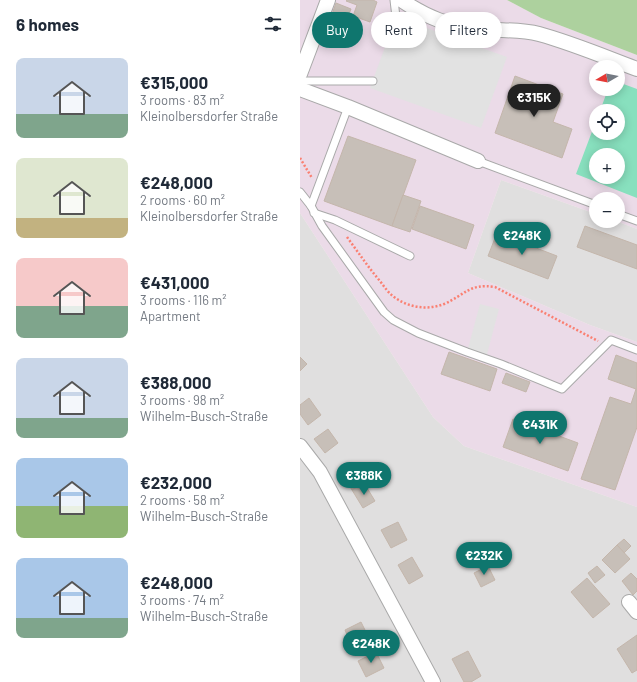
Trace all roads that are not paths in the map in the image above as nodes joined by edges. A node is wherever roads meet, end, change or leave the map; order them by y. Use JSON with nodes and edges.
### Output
{"nodes":[{"id":1,"x":328,"y":0,"type":"edge"},
{"id":2,"x":394,"y":0,"type":"edge"},
{"id":3,"x":401,"y":0,"type":"edge"},
{"id":4,"x":395,"y":12,"type":"edge"},
{"id":5,"x":637,"y":69,"type":"edge"},
{"id":6,"x":300,"y":74,"type":"edge"},
{"id":7,"x":300,"y":81,"type":"edge"},
{"id":8,"x":373,"y":81,"type":"dead end"},
{"id":9,"x":300,"y":90,"type":"edge"},
{"id":10,"x":348,"y":107,"type":"junction"},
{"id":11,"x":478,"y":161,"type":"joint"},
{"id":12,"x":300,"y":192,"type":"edge"},
{"id":13,"x":589,"y":202,"type":"edge"},
{"id":14,"x":313,"y":210,"type":"junction"},
{"id":15,"x":625,"y":217,"type":"edge"},
{"id":16,"x":637,"y":221,"type":"edge"},
{"id":17,"x":410,"y":256,"type":"dead end"},
{"id":18,"x":637,"y":350,"type":"edge"},
{"id":19,"x":300,"y":446,"type":"edge"},
{"id":20,"x":433,"y":682,"type":"edge"}],
"edges":[{"from":1,"to":6,"type":"street"},
{"from":2,"to":4,"type":"lane"},
{"from":3,"to":5,"type":"street"},
{"from":7,"to":8,"type":"lane"},
{"from":9,"to":10,"type":"street"},
{"from":10,"to":11,"type":"street"},
{"from":10,"to":14,"type":"lane"},
{"from":11,"to":13,"type":"lane"},
{"from":12,"to":14,"type":"lane"},
{"from":14,"to":17,"type":"lane"},
{"from":14,"to":18,"type":"lane"},
{"from":15,"to":16,"type":"lane"},
{"from":19,"to":20,"type":"street"}]}
